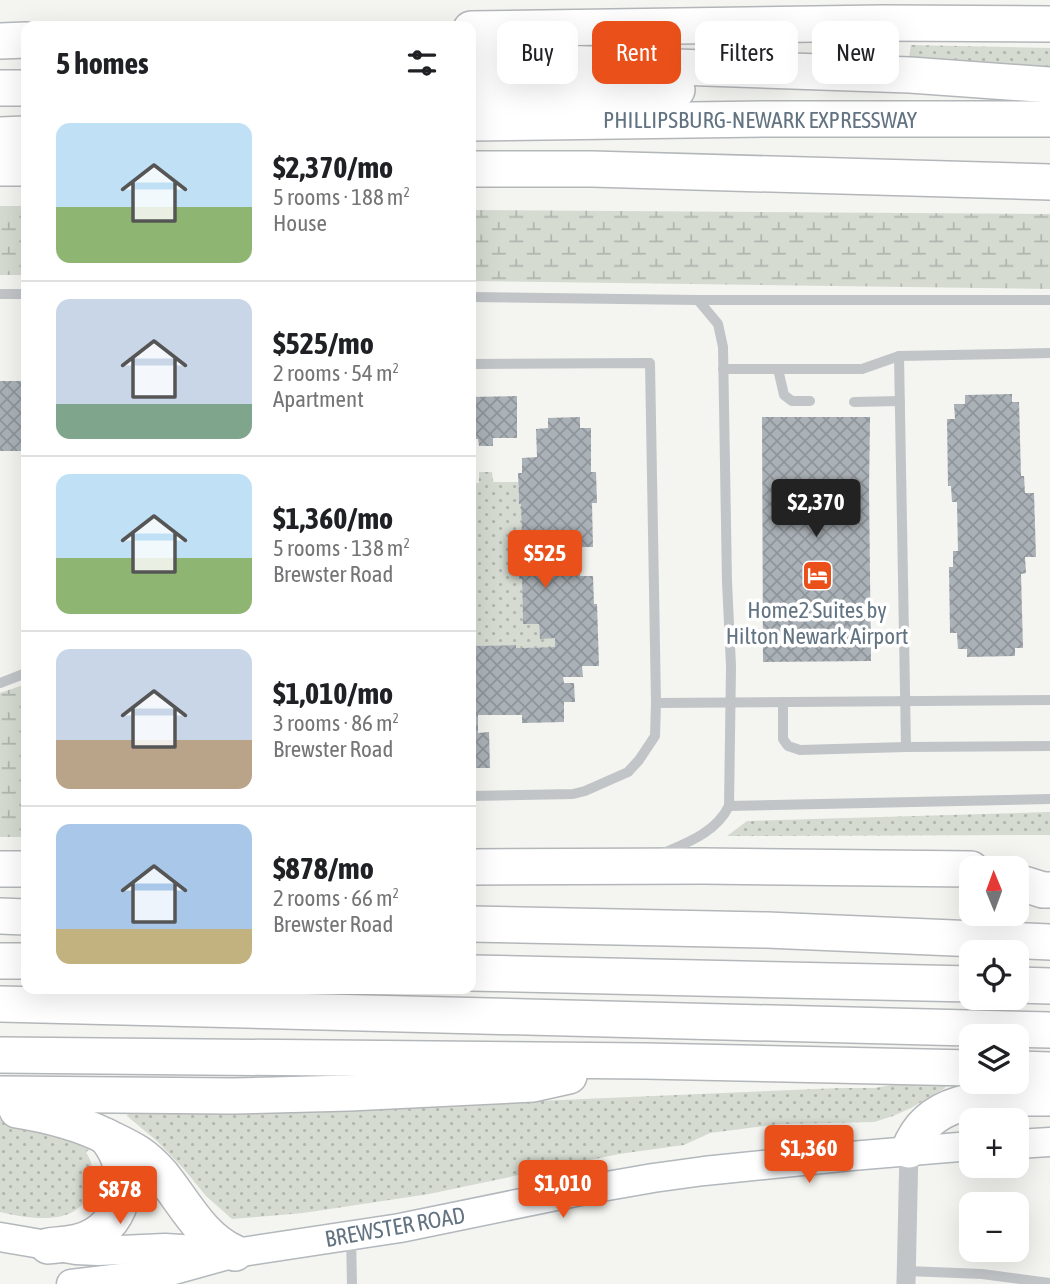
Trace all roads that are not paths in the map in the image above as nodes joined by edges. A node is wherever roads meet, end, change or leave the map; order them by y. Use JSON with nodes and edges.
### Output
{"nodes":[{"id":1,"x":1050,"y":24,"type":"edge"},
{"id":2,"x":476,"y":29,"type":"edge"},
{"id":3,"x":0,"y":43,"type":"edge"},
{"id":4,"x":21,"y":43,"type":"edge"},
{"id":5,"x":476,"y":60,"type":"edge"},
{"id":6,"x":1050,"y":85,"type":"edge"},
{"id":7,"x":0,"y":88,"type":"edge"},
{"id":8,"x":21,"y":88,"type":"edge"},
{"id":9,"x":476,"y":89,"type":"edge"},
{"id":10,"x":1050,"y":92,"type":"edge"},
{"id":11,"x":1050,"y":119,"type":"edge"},
{"id":12,"x":476,"y":123,"type":"edge"},
{"id":13,"x":21,"y":134,"type":"edge"},
{"id":14,"x":0,"y":135,"type":"edge"},
{"id":15,"x":0,"y":168,"type":"edge"},
{"id":16,"x":21,"y":168,"type":"edge"},
{"id":17,"x":476,"y":169,"type":"edge"},
{"id":18,"x":1050,"y":182,"type":"edge"},
{"id":19,"x":0,"y":294,"type":"edge"},
{"id":20,"x":21,"y":294,"type":"edge"},
{"id":21,"x":476,"y":297,"type":"edge"},
{"id":22,"x":698,"y":300,"type":"junction"},
{"id":23,"x":1050,"y":300,"type":"edge"},
{"id":24,"x":1050,"y":353,"type":"edge"},
{"id":25,"x":899,"y":356,"type":"junction"},
{"id":26,"x":476,"y":364,"type":"edge"},
{"id":27,"x":723,"y":369,"type":"junction"},
{"id":28,"x":778,"y":369,"type":"junction"},
{"id":29,"x":810,"y":401,"type":"dead end"},
{"id":30,"x":900,"y":401,"type":"junction"},
{"id":31,"x":854,"y":402,"type":"dead end"},
{"id":32,"x":21,"y":675,"type":"edge"},
{"id":33,"x":0,"y":683,"type":"edge"},
{"id":34,"x":1050,"y":699,"type":"edge"},
{"id":35,"x":905,"y":701,"type":"junction"},
{"id":36,"x":731,"y":702,"type":"junction"},
{"id":37,"x":782,"y":702,"type":"junction"},
{"id":38,"x":656,"y":704,"type":"junction"},
{"id":39,"x":1050,"y":746,"type":"edge"},
{"id":40,"x":906,"y":747,"type":"junction"},
{"id":41,"x":476,"y":796,"type":"edge"},
{"id":42,"x":1050,"y":799,"type":"edge"},
{"id":43,"x":729,"y":806,"type":"junction"},
{"id":44,"x":635,"y":866,"type":"junction"},
{"id":45,"x":476,"y":867,"type":"edge"},
{"id":46,"x":0,"y":869,"type":"edge"},
{"id":47,"x":21,"y":869,"type":"edge"},
{"id":48,"x":959,"y":869,"type":"edge"},
{"id":49,"x":1029,"y":870,"type":"edge"},
{"id":50,"x":1050,"y":870,"type":"edge"},
{"id":51,"x":1029,"y":886,"type":"edge"},
{"id":52,"x":1050,"y":890,"type":"edge"},
{"id":53,"x":0,"y":916,"type":"edge"},
{"id":54,"x":21,"y":917,"type":"edge"},
{"id":55,"x":476,"y":924,"type":"edge"},
{"id":56,"x":897,"y":936,"type":"junction"},
{"id":57,"x":1050,"y":942,"type":"edge"},
{"id":58,"x":21,"y":946,"type":"edge"},
{"id":59,"x":0,"y":947,"type":"edge"},
{"id":60,"x":476,"y":947,"type":"edge"},
{"id":61,"x":0,"y":961,"type":"edge"},
{"id":62,"x":21,"y":961,"type":"edge"},
{"id":63,"x":476,"y":973,"type":"edge"},
{"id":64,"x":959,"y":984,"type":"edge"},
{"id":65,"x":1029,"y":985,"type":"edge"},
{"id":66,"x":1050,"y":986,"type":"edge"},
{"id":67,"x":0,"y":1004,"type":"edge"},
{"id":68,"x":222,"y":1010,"type":"junction"},
{"id":69,"x":0,"y":1018,"type":"edge"},
{"id":70,"x":1050,"y":1030,"type":"edge"},
{"id":71,"x":0,"y":1055,"type":"edge"},
{"id":72,"x":645,"y":1061,"type":"junction"},
{"id":73,"x":959,"y":1068,"type":"edge"},
{"id":74,"x":1029,"y":1069,"type":"edge"},
{"id":75,"x":1050,"y":1070,"type":"edge"},
{"id":76,"x":0,"y":1094,"type":"edge"},
{"id":77,"x":1050,"y":1098,"type":"edge"},
{"id":78,"x":0,"y":1108,"type":"edge"},
{"id":79,"x":105,"y":1136,"type":"junction"},
{"id":80,"x":1050,"y":1142,"type":"edge"},
{"id":81,"x":1029,"y":1143,"type":"edge"},
{"id":82,"x":959,"y":1147,"type":"edge"},
{"id":83,"x":909,"y":1150,"type":"junction"},
{"id":84,"x":351,"y":1236,"type":"junction"},
{"id":85,"x":0,"y":1237,"type":"edge"},
{"id":86,"x":48,"y":1246,"type":"junction"},
{"id":87,"x":235,"y":1253,"type":"junction"},
{"id":88,"x":907,"y":1278,"type":"edge"},
{"id":89,"x":1050,"y":1283,"type":"edge"},
{"id":90,"x":71,"y":1284,"type":"edge"},
{"id":91,"x":352,"y":1284,"type":"edge"}],
"edges":[{"from":1,"to":2,"type":"highway"},
{"from":3,"to":4,"type":"highway"},
{"from":5,"to":6,"type":"highway"},
{"from":7,"to":8,"type":"highway"},
{"from":9,"to":10,"type":"highway"},
{"from":11,"to":12,"type":"highway","name":"PHILLIPSBURG-NEWARK EXPRESSWAY"},
{"from":13,"to":14,"type":"highway"},
{"from":15,"to":16,"type":"highway"},
{"from":17,"to":18,"type":"highway"},
{"from":19,"to":20,"type":"lane"},
{"from":21,"to":22,"type":"lane"},
{"from":22,"to":23,"type":"lane"},
{"from":22,"to":27,"type":"lane"},
{"from":24,"to":25,"type":"lane"},
{"from":25,"to":28,"type":"lane"},
{"from":25,"to":30,"type":"lane"},
{"from":26,"to":38,"type":"lane"},
{"from":27,"to":28,"type":"lane"},
{"from":27,"to":36,"type":"lane"},
{"from":28,"to":29,"type":"lane"},
{"from":30,"to":31,"type":"lane"},
{"from":30,"to":35,"type":"lane"},
{"from":32,"to":33,"type":"lane"},
{"from":34,"to":35,"type":"lane"},
{"from":35,"to":37,"type":"lane"},
{"from":35,"to":40,"type":"lane"},
{"from":36,"to":37,"type":"lane"},
{"from":36,"to":38,"type":"lane"},
{"from":36,"to":43,"type":"lane"},
{"from":37,"to":40,"type":"lane"},
{"from":38,"to":41,"type":"lane"},
{"from":39,"to":40,"type":"lane"},
{"from":42,"to":43,"type":"lane"},
{"from":43,"to":44,"type":"lane"},
{"from":44,"to":45,"type":"highway"},
{"from":44,"to":48,"type":"highway"},
{"from":46,"to":47,"type":"highway"},
{"from":49,"to":50,"type":"highway"},
{"from":51,"to":52,"type":"highway"},
{"from":53,"to":54,"type":"highway"},
{"from":55,"to":56,"type":"highway"},
{"from":56,"to":57,"type":"highway"},
{"from":56,"to":60,"type":"highway"},
{"from":58,"to":59,"type":"highway"},
{"from":61,"to":62,"type":"highway"},
{"from":63,"to":64,"type":"highway"},
{"from":65,"to":66,"type":"highway"},
{"from":67,"to":68,"type":"highway"},
{"from":68,"to":69,"type":"highway"},
{"from":68,"to":70,"type":"highway"},
{"from":71,"to":72,"type":"highway"},
{"from":72,"to":73,"type":"highway"},
{"from":72,"to":76,"type":"highway"},
{"from":74,"to":75,"type":"highway"},
{"from":77,"to":83,"type":"highway"},
{"from":78,"to":79,"type":"highway"},
{"from":79,"to":86,"type":"highway"},
{"from":79,"to":87,"type":"highway"},
{"from":80,"to":81,"type":"street"},
{"from":82,"to":83,"type":"street","name":"BREWSTER ROAD"},
{"from":83,"to":84,"type":"street","name":"BREWSTER ROAD"},
{"from":83,"to":88,"type":"street"},
{"from":84,"to":87,"type":"street","name":"BREWSTER ROAD"},
{"from":84,"to":91,"type":"lane"},
{"from":85,"to":86,"type":"street","name":"BREWSTER ROAD"},
{"from":86,"to":87,"type":"street","name":"BREWSTER ROAD"},
{"from":87,"to":90,"type":"street","name":"BREWSTER ROAD"},
{"from":88,"to":89,"type":"lane"}]}
